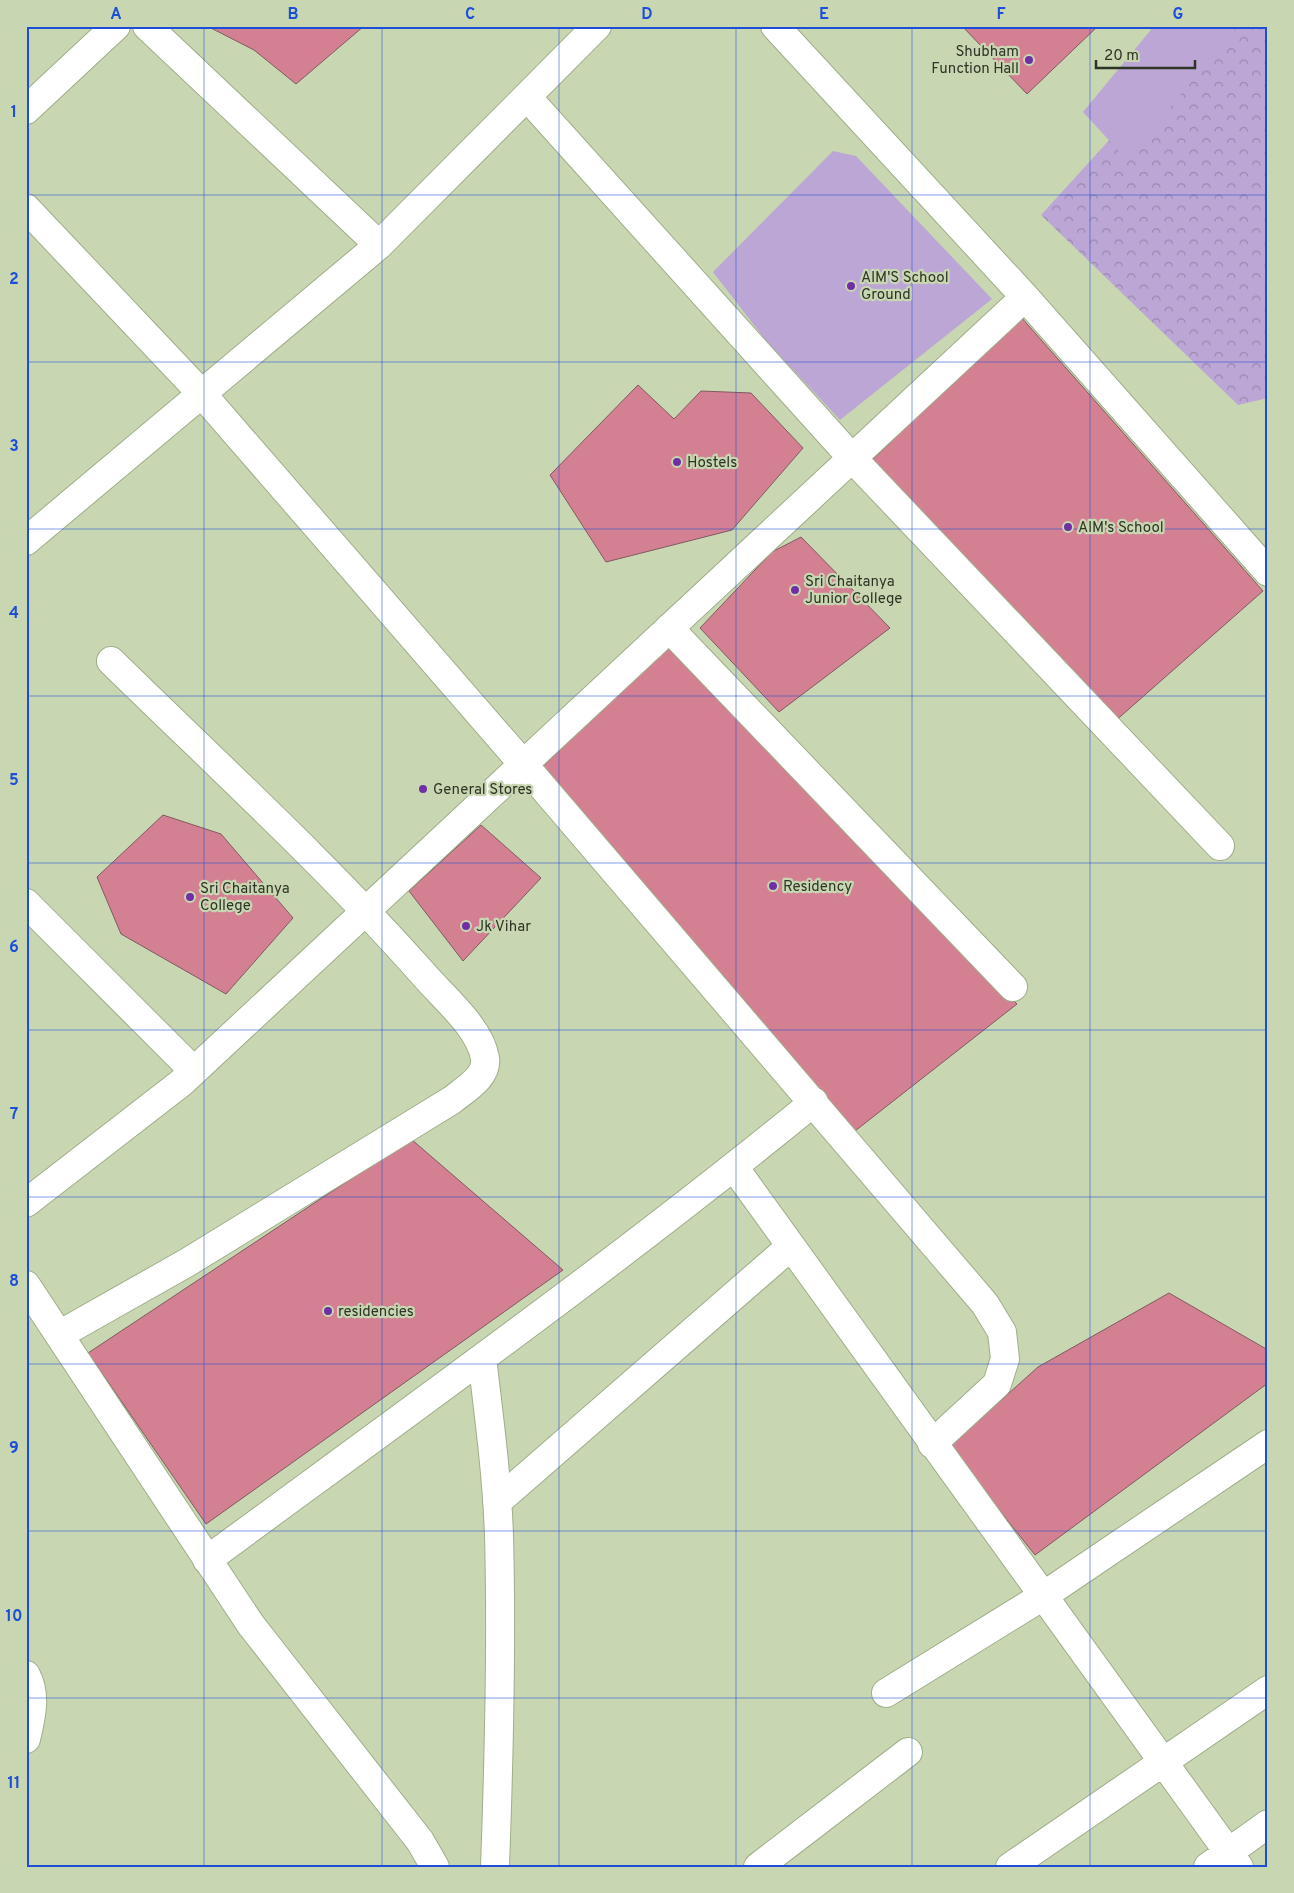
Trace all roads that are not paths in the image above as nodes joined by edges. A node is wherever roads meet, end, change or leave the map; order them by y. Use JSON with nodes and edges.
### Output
{"nodes":[{"id":1,"x":116,"y":26,"type":"edge"},
{"id":2,"x":147,"y":26,"type":"edge"},
{"id":3,"x":597,"y":26,"type":"edge"},
{"id":4,"x":775,"y":26,"type":"edge"},
{"id":5,"x":527,"y":96,"type":"junction"},
{"id":6,"x":26,"y":110,"type":"edge"},
{"id":7,"x":26,"y":208,"type":"edge"},
{"id":8,"x":380,"y":245,"type":"junction"},
{"id":9,"x":1025,"y":297,"type":"junction"},
{"id":10,"x":202,"y":394,"type":"junction"},
{"id":11,"x":852,"y":458,"type":"junction"},
{"id":12,"x":26,"y":541,"type":"edge"},
{"id":13,"x":1268,"y":572,"type":"edge"},
{"id":14,"x":669,"y":628,"type":"junction"},
{"id":15,"x":111,"y":661,"type":"dead end"},
{"id":16,"x":524,"y":764,"type":"junction"},
{"id":17,"x":1220,"y":846,"type":"dead end"},
{"id":18,"x":26,"y":903,"type":"edge"},
{"id":19,"x":367,"y":910,"type":"junction"},
{"id":20,"x":1014,"y":987,"type":"dead end"},
{"id":21,"x":194,"y":1071,"type":"junction"},
{"id":22,"x":814,"y":1102,"type":"junction"},
{"id":23,"x":734,"y":1167,"type":"junction"},
{"id":24,"x":26,"y":1203,"type":"edge"},
{"id":25,"x":791,"y":1246,"type":"junction"},
{"id":26,"x":26,"y":1285,"type":"edge"},
{"id":27,"x":59,"y":1335,"type":"junction"},
{"id":28,"x":482,"y":1358,"type":"junction"},
{"id":29,"x":932,"y":1444,"type":"junction"},
{"id":30,"x":1268,"y":1444,"type":"edge"},
{"id":31,"x":497,"y":1502,"type":"junction"},
{"id":32,"x":207,"y":1560,"type":"junction"},
{"id":33,"x":1043,"y":1596,"type":"junction"},
{"id":34,"x":26,"y":1674,"type":"edge"},
{"id":35,"x":1268,"y":1690,"type":"edge"},
{"id":36,"x":886,"y":1693,"type":"dead end"},
{"id":37,"x":26,"y":1740,"type":"edge"},
{"id":38,"x":908,"y":1752,"type":"dead end"},
{"id":39,"x":1162,"y":1761,"type":"junction"},
{"id":40,"x":1268,"y":1824,"type":"edge"},
{"id":41,"x":1225,"y":1862,"type":"edge"},
{"id":42,"x":435,"y":1867,"type":"edge"},
{"id":43,"x":495,"y":1867,"type":"edge"},
{"id":44,"x":758,"y":1867,"type":"edge"},
{"id":45,"x":1010,"y":1867,"type":"edge"}],
"edges":[{"from":1,"to":6,"type":"street"},
{"from":2,"to":8,"type":"street"},
{"from":3,"to":5,"type":"street"},
{"from":4,"to":9,"type":"street"},
{"from":5,"to":8,"type":"street"},
{"from":5,"to":11,"type":"street"},
{"from":7,"to":10,"type":"street"},
{"from":8,"to":10,"type":"street"},
{"from":9,"to":11,"type":"street"},
{"from":9,"to":13,"type":"street"},
{"from":10,"to":12,"type":"street"},
{"from":10,"to":16,"type":"street"},
{"from":11,"to":14,"type":"street"},
{"from":11,"to":17,"type":"street"},
{"from":14,"to":16,"type":"street"},
{"from":14,"to":20,"type":"street"},
{"from":15,"to":19,"type":"street"},
{"from":16,"to":19,"type":"street"},
{"from":16,"to":22,"type":"street"},
{"from":18,"to":21,"type":"street"},
{"from":19,"to":21,"type":"street"},
{"from":19,"to":27,"type":"street"},
{"from":21,"to":24,"type":"street"},
{"from":22,"to":23,"type":"street"},
{"from":22,"to":29,"type":"street"},
{"from":23,"to":25,"type":"street"},
{"from":23,"to":28,"type":"street"},
{"from":25,"to":29,"type":"street"},
{"from":25,"to":31,"type":"street"},
{"from":26,"to":27,"type":"street"},
{"from":27,"to":32,"type":"street"},
{"from":28,"to":31,"type":"street"},
{"from":28,"to":32,"type":"street"},
{"from":29,"to":33,"type":"street"},
{"from":30,"to":33,"type":"street"},
{"from":31,"to":43,"type":"street"},
{"from":32,"to":42,"type":"street"},
{"from":33,"to":36,"type":"street"},
{"from":33,"to":39,"type":"street"},
{"from":34,"to":37,"type":"street"},
{"from":35,"to":39,"type":"street"},
{"from":38,"to":44,"type":"street"},
{"from":39,"to":41,"type":"street"},
{"from":39,"to":45,"type":"street"},
{"from":40,"to":41,"type":"street"}]}
